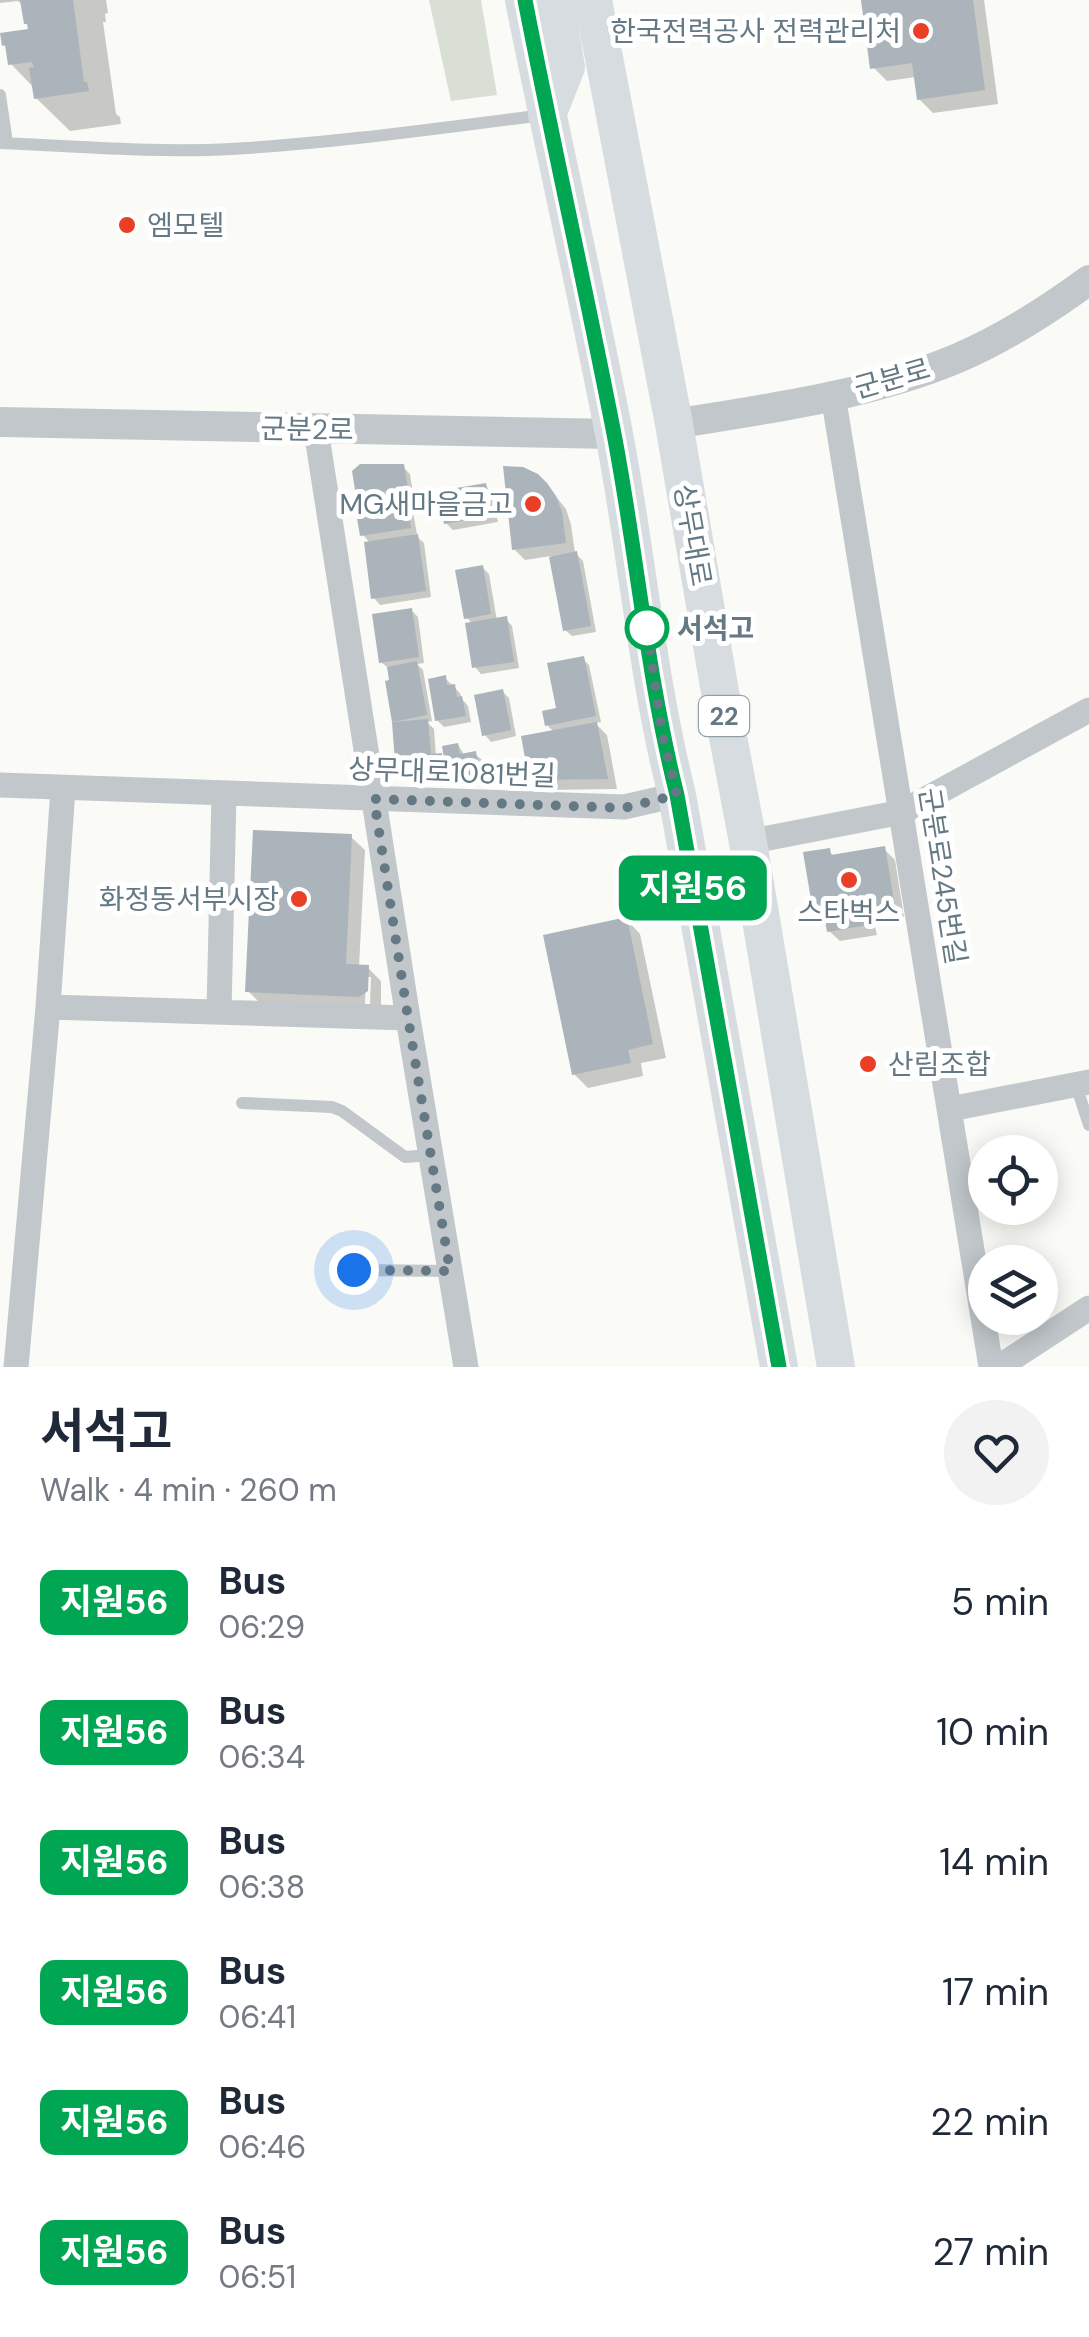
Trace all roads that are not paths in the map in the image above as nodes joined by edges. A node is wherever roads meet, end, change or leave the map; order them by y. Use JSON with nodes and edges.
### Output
{"nodes":[{"id":1,"x":524,"y":0,"type":"edge"},
{"id":2,"x":555,"y":0,"type":"edge"},
{"id":3,"x":593,"y":0,"type":"edge"},
{"id":4,"x":613,"y":0,"type":"edge"},
{"id":5,"x":604,"y":67,"type":"junction"},
{"id":6,"x":0,"y":95,"type":"edge"},
{"id":7,"x":547,"y":115,"type":"junction"},
{"id":8,"x":4,"y":143,"type":"edge"},
{"id":9,"x":1089,"y":280,"type":"edge"},
{"id":10,"x":833,"y":395,"type":"junction"},
{"id":11,"x":0,"y":422,"type":"edge"},
{"id":12,"x":674,"y":424,"type":"junction"},
{"id":13,"x":316,"y":430,"type":"junction"},
{"id":14,"x":614,"y":434,"type":"junction"},
{"id":15,"x":1089,"y":710,"type":"edge"},
{"id":16,"x":0,"y":786,"type":"edge"},
{"id":17,"x":63,"y":788,"type":"junction"},
{"id":18,"x":224,"y":794,"type":"junction"},
{"id":19,"x":677,"y":795,"type":"junction"},
{"id":20,"x":374,"y":799,"type":"junction"},
{"id":21,"x":902,"y":812,"type":"junction"},
{"id":22,"x":748,"y":842,"type":"junction"},
{"id":23,"x":48,"y":1007,"type":"junction"},
{"id":24,"x":219,"y":1012,"type":"junction"},
{"id":25,"x":408,"y":1018,"type":"junction"},
{"id":26,"x":1082,"y":1083,"type":"edge"},
{"id":27,"x":242,"y":1104,"type":"dead end"},
{"id":28,"x":950,"y":1110,"type":"junction"},
{"id":29,"x":1089,"y":1125,"type":"edge"},
{"id":30,"x":430,"y":1155,"type":"junction"},
{"id":31,"x":354,"y":1270,"type":"dead end"},
{"id":32,"x":450,"y":1271,"type":"junction"},
{"id":33,"x":1089,"y":1308,"type":"edge"},
{"id":34,"x":16,"y":1367,"type":"edge"},
{"id":35,"x":466,"y":1367,"type":"edge"},
{"id":36,"x":779,"y":1367,"type":"edge"},
{"id":37,"x":836,"y":1367,"type":"edge"},
{"id":38,"x":995,"y":1367,"type":"edge"}],
"edges":[{"from":1,"to":7,"type":"main road","number":"22"},
{"from":2,"to":7,"type":"main road"},
{"from":3,"to":5,"type":"main road","name":"상무대로"},
{"from":4,"to":5,"type":"main road","number":"22"},
{"from":5,"to":12,"type":"main road","name":"상무대로","number":"22"},
{"from":6,"to":8,"type":"lane"},
{"from":7,"to":8,"type":"lane"},
{"from":7,"to":14,"type":"main road","number":"22"},
{"from":9,"to":10,"type":"street","name":"군분로"},
{"from":10,"to":12,"type":"street","name":"군분로"},
{"from":10,"to":21,"type":"street","name":"군분로245번길"},
{"from":11,"to":13,"type":"street","name":"군분2로"},
{"from":12,"to":22,"type":"main road","name":"상무대로","number":"22"},
{"from":13,"to":14,"type":"street","name":"군분2로"},
{"from":13,"to":20,"type":"street"},
{"from":14,"to":19,"type":"main road","number":"22"},
{"from":15,"to":21,"type":"street"},
{"from":16,"to":17,"type":"street","name":"상무대로1081번길"},
{"from":17,"to":18,"type":"street","name":"상무대로1081번길"},
{"from":17,"to":23,"type":"street"},
{"from":18,"to":20,"type":"street","name":"상무대로1081번길"},
{"from":18,"to":24,"type":"street"},
{"from":19,"to":20,"type":"street","name":"상무대로1081번길"},
{"from":19,"to":36,"type":"main road","number":"22"},
{"from":20,"to":25,"type":"street"},
{"from":21,"to":22,"type":"street"},
{"from":21,"to":28,"type":"street","name":"군분로245번길"},
{"from":22,"to":37,"type":"main road","name":"상무대로","number":"22"},
{"from":23,"to":24,"type":"street"},
{"from":23,"to":34,"type":"street"},
{"from":24,"to":25,"type":"street"},
{"from":25,"to":30,"type":"street"},
{"from":26,"to":28,"type":"street"},
{"from":26,"to":29,"type":"lane"},
{"from":27,"to":30,"type":"lane"},
{"from":28,"to":38,"type":"street","name":"군분로245번길"},
{"from":30,"to":32,"type":"street"},
{"from":31,"to":32,"type":"lane"},
{"from":32,"to":35,"type":"street"},
{"from":33,"to":38,"type":"street"}]}
